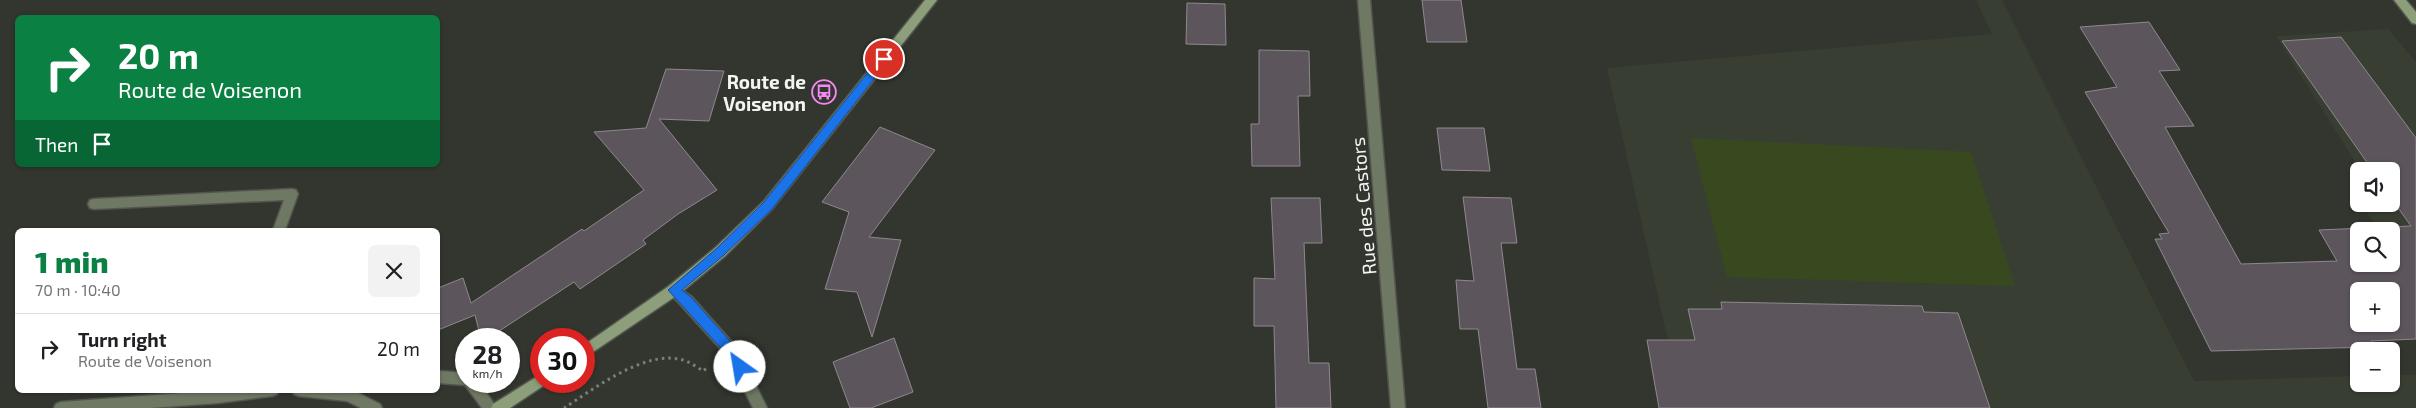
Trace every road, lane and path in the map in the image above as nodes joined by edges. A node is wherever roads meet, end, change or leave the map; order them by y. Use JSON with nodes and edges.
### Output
{"nodes":[{"id":1,"x":931,"y":0,"type":"edge"},
{"id":2,"x":1364,"y":0,"type":"edge"},
{"id":3,"x":2400,"y":0,"type":"edge"},
{"id":4,"x":2416,"y":20,"type":"edge"},
{"id":5,"x":94,"y":204,"type":"dead end"},
{"id":6,"x":280,"y":228,"type":"edge"},
{"id":7,"x":674,"y":290,"type":"junction"},
{"id":8,"x":595,"y":344,"type":"edge"},
{"id":9,"x":733,"y":353,"type":"junction"},
{"id":10,"x":440,"y":377,"type":"edge"},
{"id":11,"x":455,"y":378,"type":"edge"},
{"id":12,"x":530,"y":387,"type":"edge"},
{"id":13,"x":219,"y":393,"type":"edge"},
{"id":14,"x":329,"y":393,"type":"edge"},
{"id":15,"x":479,"y":393,"type":"edge"},
{"id":16,"x":61,"y":408,"type":"edge"},
{"id":17,"x":375,"y":408,"type":"edge"},
{"id":18,"x":490,"y":408,"type":"edge"},
{"id":19,"x":498,"y":408,"type":"edge"},
{"id":20,"x":564,"y":408,"type":"edge"},
{"id":21,"x":760,"y":408,"type":"edge"},
{"id":22,"x":1398,"y":408,"type":"edge"}],
"edges":[{"from":1,"to":7,"type":"street"},
{"from":2,"to":22,"type":"street","name":"Rue des Castors"},
{"from":3,"to":4,"type":"street"},
{"from":5,"to":6,"type":"street"},
{"from":7,"to":8,"type":"street"},
{"from":7,"to":9,"type":"street"},
{"from":9,"to":20,"type":"path"},
{"from":9,"to":21,"type":"street"},
{"from":10,"to":11,"type":"street"},
{"from":12,"to":19,"type":"street"},
{"from":13,"to":16,"type":"street"},
{"from":14,"to":17,"type":"street"},
{"from":15,"to":18,"type":"street"}]}
